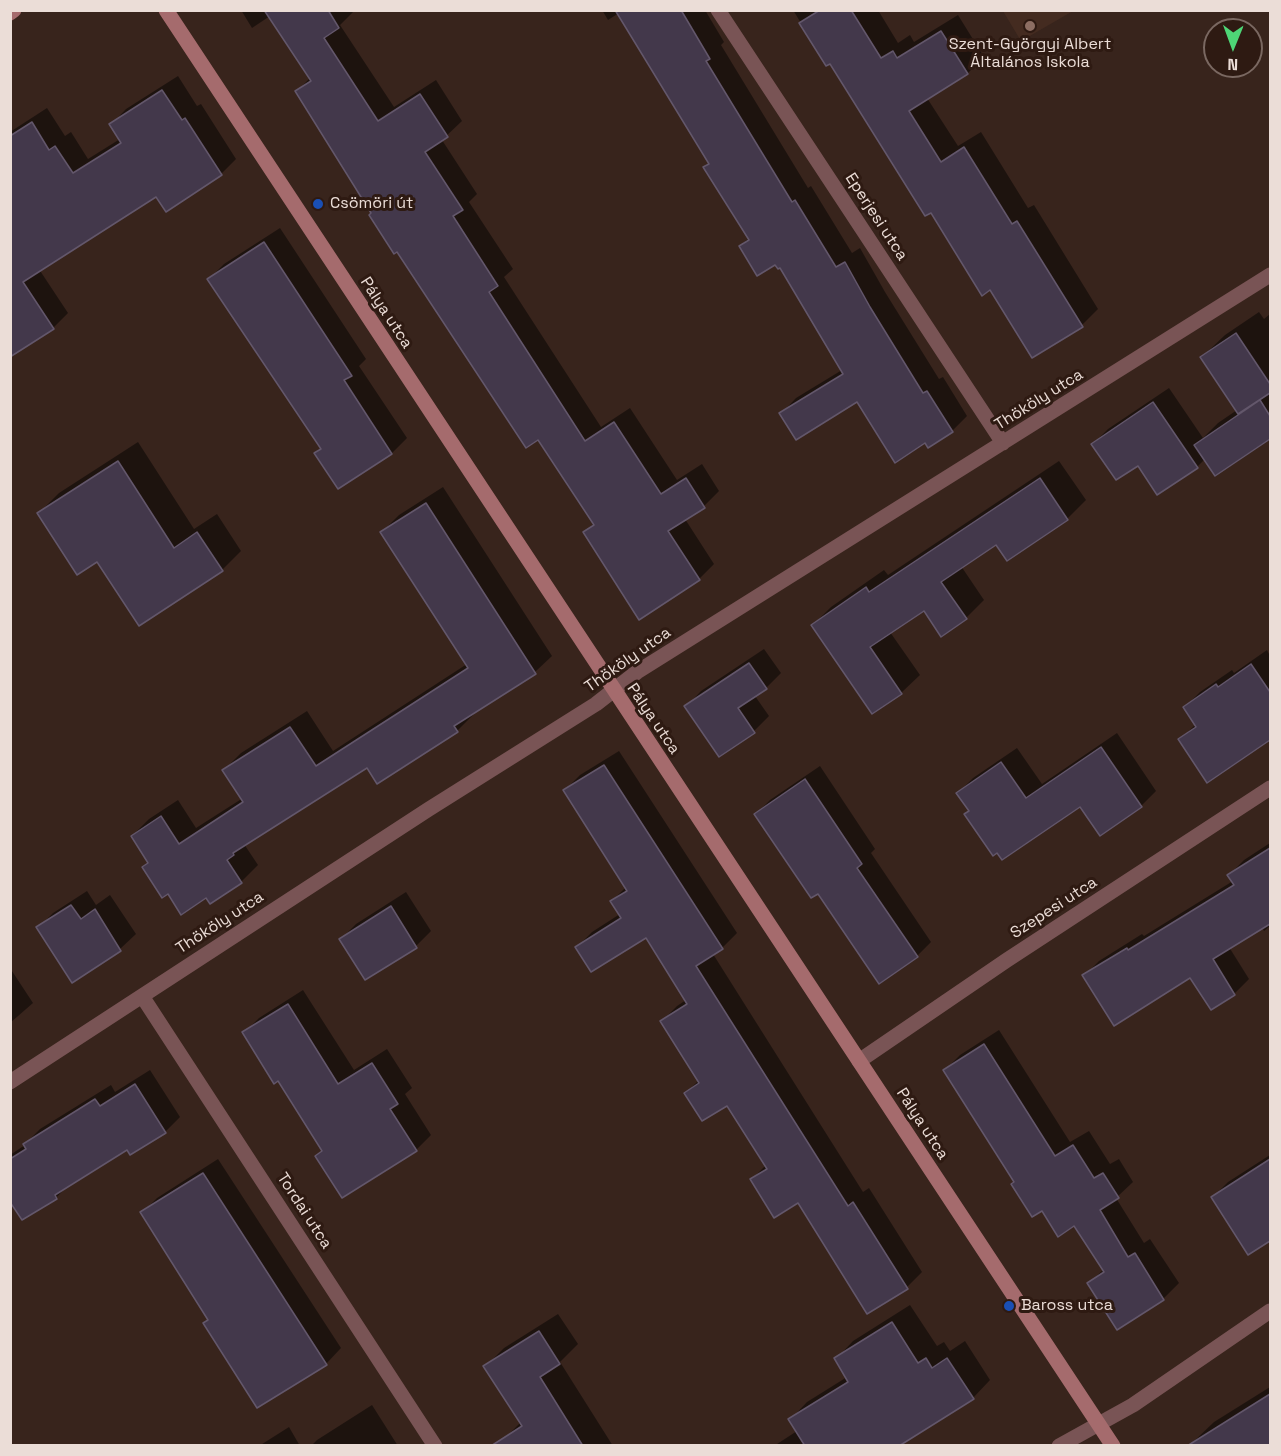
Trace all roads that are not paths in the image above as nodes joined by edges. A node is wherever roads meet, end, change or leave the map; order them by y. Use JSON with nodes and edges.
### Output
{"nodes":[{"id":1,"x":166,"y":10,"type":"edge"},
{"id":2,"x":718,"y":10,"type":"edge"},
{"id":3,"x":1270,"y":275,"type":"edge"},
{"id":4,"x":1004,"y":443,"type":"junction"},
{"id":5,"x":614,"y":691,"type":"junction"},
{"id":6,"x":1270,"y":788,"type":"edge"},
{"id":7,"x":142,"y":996,"type":"junction"},
{"id":8,"x":859,"y":1061,"type":"junction"},
{"id":9,"x":10,"y":1082,"type":"edge"},
{"id":10,"x":1270,"y":1311,"type":"edge"},
{"id":11,"x":1098,"y":1424,"type":"junction"},
{"id":12,"x":435,"y":1446,"type":"edge"},
{"id":13,"x":1059,"y":1446,"type":"edge"},
{"id":14,"x":1113,"y":1446,"type":"edge"}],
"edges":[{"from":1,"to":5,"type":"street","name":"Pálya utca"},
{"from":2,"to":4,"type":"street","name":"Eperjesi utca"},
{"from":3,"to":4,"type":"street","name":"Thököly utca"},
{"from":4,"to":5,"type":"street","name":"Thököly utca"},
{"from":5,"to":7,"type":"street","name":"Thököly utca"},
{"from":5,"to":8,"type":"street","name":"Pálya utca"},
{"from":6,"to":8,"type":"street","name":"Szepesi utca"},
{"from":7,"to":9,"type":"street","name":"Thököly utca"},
{"from":7,"to":12,"type":"street","name":"Tordai utca"},
{"from":8,"to":11,"type":"street","name":"Pálya utca"},
{"from":10,"to":11,"type":"street"},
{"from":11,"to":13,"type":"street"},
{"from":11,"to":14,"type":"street","name":"Pálya utca"}]}
